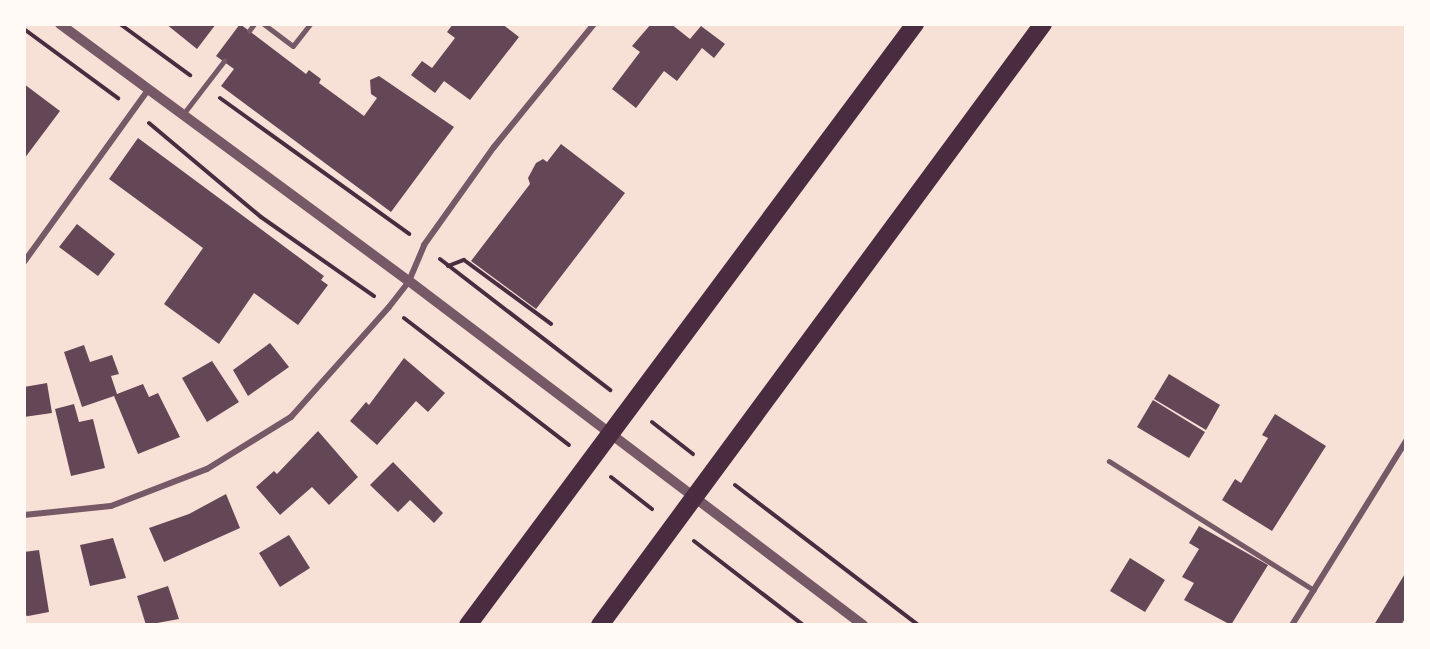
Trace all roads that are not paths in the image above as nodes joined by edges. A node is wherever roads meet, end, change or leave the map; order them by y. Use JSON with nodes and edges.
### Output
{"nodes":[{"id":1,"x":60,"y":24,"type":"edge"},
{"id":2,"x":254,"y":24,"type":"edge"},
{"id":3,"x":264,"y":24,"type":"edge"},
{"id":4,"x":310,"y":24,"type":"edge"},
{"id":5,"x":594,"y":24,"type":"edge"},
{"id":6,"x":915,"y":24,"type":"edge"},
{"id":7,"x":1043,"y":24,"type":"edge"},
{"id":8,"x":249,"y":31,"type":"dead end"},
{"id":9,"x":224,"y":61,"type":"dead end"},
{"id":10,"x":148,"y":90,"type":"junction"},
{"id":11,"x":183,"y":115,"type":"junction"},
{"id":12,"x":24,"y":262,"type":"edge"},
{"id":13,"x":409,"y":281,"type":"junction"},
{"id":14,"x":1406,"y":441,"type":"edge"},
{"id":15,"x":1109,"y":461,"type":"dead end"},
{"id":16,"x":24,"y":515,"type":"edge"},
{"id":17,"x":1314,"y":590,"type":"junction"},
{"id":18,"x":468,"y":625,"type":"edge"},
{"id":19,"x":600,"y":625,"type":"edge"},
{"id":20,"x":863,"y":625,"type":"edge"},
{"id":21,"x":1292,"y":625,"type":"edge"}],
"edges":[{"from":1,"to":10,"type":"street"},
{"from":2,"to":8,"type":"lane"},
{"from":3,"to":4,"type":"lane"},
{"from":5,"to":13,"type":"street"},
{"from":6,"to":18,"type":"highway"},
{"from":7,"to":19,"type":"highway"},
{"from":9,"to":11,"type":"lane"},
{"from":10,"to":11,"type":"street"},
{"from":10,"to":12,"type":"street"},
{"from":11,"to":13,"type":"street"},
{"from":13,"to":16,"type":"street"},
{"from":13,"to":20,"type":"street"},
{"from":14,"to":17,"type":"street"},
{"from":15,"to":17,"type":"lane"},
{"from":17,"to":21,"type":"street"}]}
